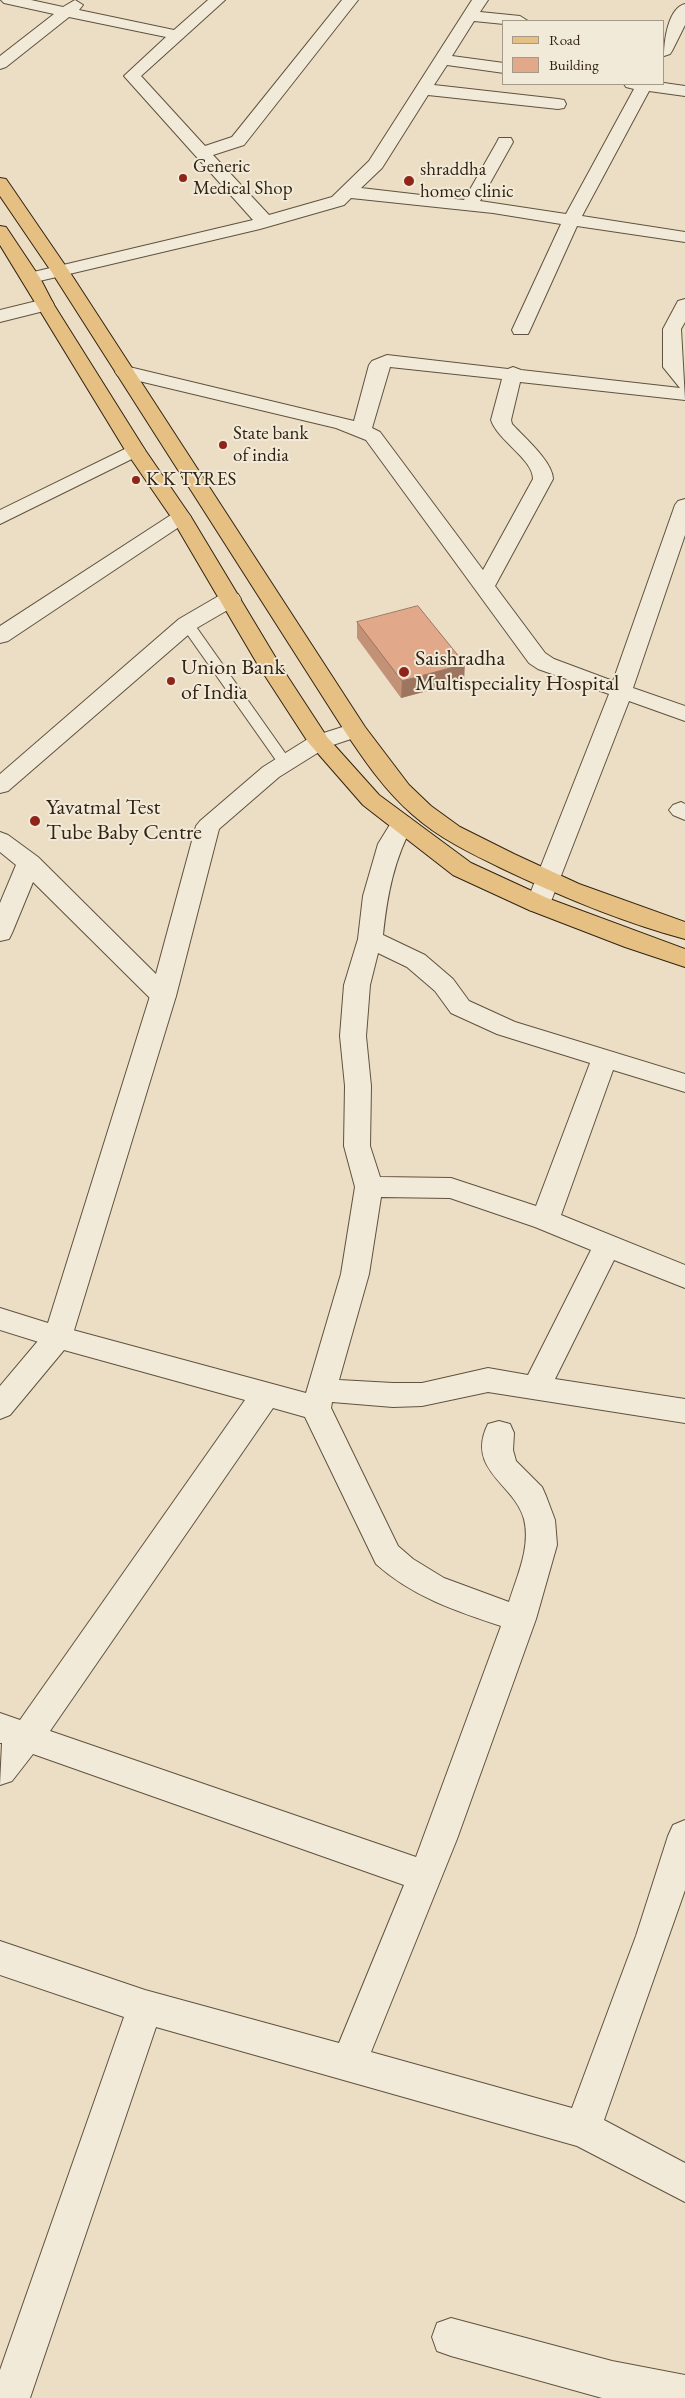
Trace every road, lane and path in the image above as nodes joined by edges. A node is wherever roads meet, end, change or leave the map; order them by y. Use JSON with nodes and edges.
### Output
{"nodes":[{"id":1,"x":9,"y":0,"type":"edge"},
{"id":2,"x":81,"y":0,"type":"edge"},
{"id":3,"x":217,"y":0,"type":"edge"},
{"id":4,"x":350,"y":0,"type":"edge"},
{"id":5,"x":480,"y":0,"type":"edge"},
{"id":6,"x":685,"y":9,"type":"edge"},
{"id":7,"x":66,"y":12,"type":"junction"},
{"id":8,"x":470,"y":16,"type":"junction"},
{"id":9,"x":510,"y":20,"type":"edge"},
{"id":10,"x":177,"y":35,"type":"junction"},
{"id":11,"x":671,"y":41,"type":"edge"},
{"id":12,"x":442,"y":60,"type":"junction"},
{"id":13,"x":0,"y":64,"type":"edge"},
{"id":14,"x":502,"y":68,"type":"edge"},
{"id":15,"x":640,"y":85,"type":"edge"},
{"id":16,"x":648,"y":85,"type":"edge"},
{"id":17,"x":423,"y":89,"type":"junction"},
{"id":18,"x":685,"y":90,"type":"edge"},
{"id":19,"x":558,"y":104,"type":"dead end"},
{"id":20,"x":505,"y":142,"type":"dead end"},
{"id":21,"x":202,"y":153,"type":"junction"},
{"id":22,"x":0,"y":183,"type":"edge"},
{"id":23,"x":348,"y":192,"type":"junction"},
{"id":24,"x":469,"y":206,"type":"junction"},
{"id":25,"x":571,"y":220,"type":"junction"},
{"id":26,"x":265,"y":222,"type":"junction"},
{"id":27,"x":0,"y":231,"type":"edge"},
{"id":28,"x":685,"y":237,"type":"edge"},
{"id":29,"x":60,"y":271,"type":"junction"},
{"id":30,"x":32,"y":278,"type":"junction"},
{"id":31,"x":45,"y":305,"type":"junction"},
{"id":32,"x":685,"y":305,"type":"edge"},
{"id":33,"x":0,"y":316,"type":"edge"},
{"id":34,"x":680,"y":324,"type":"edge"},
{"id":35,"x":521,"y":330,"type":"dead end"},
{"id":36,"x":125,"y":372,"type":"junction"},
{"id":37,"x":513,"y":373,"type":"junction"},
{"id":38,"x":685,"y":383,"type":"edge"},
{"id":39,"x":685,"y":394,"type":"edge"},
{"id":40,"x":362,"y":430,"type":"junction"},
{"id":41,"x":135,"y":450,"type":"junction"},
{"id":42,"x":193,"y":478,"type":"junction"},
{"id":43,"x":160,"y":485,"type":"junction"},
{"id":44,"x":685,"y":505,"type":"edge"},
{"id":45,"x":182,"y":517,"type":"junction"},
{"id":46,"x":0,"y":518,"type":"edge"},
{"id":47,"x":677,"y":556,"type":"edge"},
{"id":48,"x":484,"y":587,"type":"junction"},
{"id":49,"x":230,"y":599,"type":"junction"},
{"id":50,"x":187,"y":624,"type":"junction"},
{"id":51,"x":0,"y":636,"type":"edge"},
{"id":52,"x":622,"y":692,"type":"junction"},
{"id":53,"x":685,"y":714,"type":"edge"},
{"id":54,"x":355,"y":730,"type":"junction"},
{"id":55,"x":319,"y":742,"type":"junction"},
{"id":56,"x":285,"y":763,"type":"junction"},
{"id":57,"x":0,"y":786,"type":"edge"},
{"id":58,"x":402,"y":823,"type":"junction"},
{"id":59,"x":0,"y":840,"type":"edge"},
{"id":60,"x":29,"y":863,"type":"junction"},
{"id":61,"x":547,"y":881,"type":"junction"},
{"id":62,"x":538,"y":904,"type":"junction"},
{"id":63,"x":685,"y":931,"type":"edge"},
{"id":64,"x":0,"y":933,"type":"edge"},
{"id":65,"x":370,"y":939,"type":"junction"},
{"id":66,"x":685,"y":958,"type":"edge"},
{"id":67,"x":164,"y":996,"type":"junction"},
{"id":68,"x":604,"y":1060,"type":"junction"},
{"id":69,"x":685,"y":1083,"type":"edge"},
{"id":70,"x":369,"y":1187,"type":"junction"},
{"id":71,"x":545,"y":1220,"type":"junction"},
{"id":72,"x":607,"y":1245,"type":"junction"},
{"id":73,"x":685,"y":1276,"type":"edge"},
{"id":74,"x":0,"y":1319,"type":"edge"},
{"id":75,"x":58,"y":1338,"type":"junction"},
{"id":76,"x":536,"y":1388,"type":"junction"},
{"id":77,"x":266,"y":1394,"type":"junction"},
{"id":78,"x":319,"y":1399,"type":"junction"},
{"id":79,"x":0,"y":1408,"type":"edge"},
{"id":80,"x":685,"y":1411,"type":"edge"},
{"id":81,"x":499,"y":1433,"type":"dead end"},
{"id":82,"x":520,"y":1619,"type":"junction"},
{"id":83,"x":13,"y":1733,"type":"edge"},
{"id":84,"x":0,"y":1770,"type":"edge"},
{"id":85,"x":685,"y":1836,"type":"edge"},
{"id":86,"x":425,"y":1876,"type":"junction"},
{"id":87,"x":0,"y":1958,"type":"edge"},
{"id":88,"x":145,"y":2007,"type":"junction"},
{"id":89,"x":349,"y":2062,"type":"junction"},
{"id":90,"x":583,"y":2129,"type":"junction"},
{"id":91,"x":685,"y":2183,"type":"edge"},
{"id":92,"x":451,"y":2337,"type":"dead end"},
{"id":93,"x":685,"y":2395,"type":"edge"},
{"id":94,"x":10,"y":2398,"type":"edge"}],
"edges":[{"from":1,"to":7,"type":"street"},
{"from":2,"to":7,"type":"street"},
{"from":3,"to":10,"type":"street"},
{"from":4,"to":21,"type":"street"},
{"from":5,"to":8,"type":"street"},
{"from":6,"to":11,"type":"street"},
{"from":7,"to":10,"type":"street"},
{"from":7,"to":13,"type":"street"},
{"from":8,"to":9,"type":"street"},
{"from":8,"to":12,"type":"street"},
{"from":10,"to":21,"type":"street"},
{"from":12,"to":14,"type":"street"},
{"from":12,"to":17,"type":"street"},
{"from":15,"to":25,"type":"street"},
{"from":16,"to":18,"type":"street"},
{"from":17,"to":19,"type":"street"},
{"from":17,"to":23,"type":"street"},
{"from":20,"to":24,"type":"street"},
{"from":21,"to":26,"type":"street"},
{"from":22,"to":29,"type":"main road"},
{"from":23,"to":24,"type":"street"},
{"from":23,"to":26,"type":"street"},
{"from":24,"to":25,"type":"street"},
{"from":25,"to":28,"type":"street"},
{"from":25,"to":35,"type":"street"},
{"from":26,"to":29,"type":"street"},
{"from":27,"to":30,"type":"main road"},
{"from":29,"to":30,"type":"street"},
{"from":29,"to":36,"type":"main road"},
{"from":30,"to":31,"type":"main road"},
{"from":31,"to":33,"type":"street"},
{"from":31,"to":41,"type":"main road"},
{"from":32,"to":34,"type":"street"},
{"from":34,"to":38,"type":"street"},
{"from":36,"to":40,"type":"street"},
{"from":36,"to":42,"type":"main road"},
{"from":37,"to":39,"type":"street"},
{"from":37,"to":40,"type":"street"},
{"from":37,"to":48,"type":"street"},
{"from":40,"to":48,"type":"street"},
{"from":41,"to":43,"type":"main road"},
{"from":41,"to":46,"type":"street"},
{"from":42,"to":43,"type":"main road"},
{"from":42,"to":54,"type":"main road"},
{"from":43,"to":45,"type":"main road"},
{"from":44,"to":47,"type":"street"},
{"from":45,"to":49,"type":"main road"},
{"from":45,"to":51,"type":"street"},
{"from":47,"to":52,"type":"street"},
{"from":48,"to":52,"type":"street"},
{"from":49,"to":50,"type":"street"},
{"from":49,"to":55,"type":"main road"},
{"from":50,"to":56,"type":"lane"},
{"from":50,"to":57,"type":"street"},
{"from":52,"to":53,"type":"street"},
{"from":52,"to":61,"type":"street"},
{"from":54,"to":55,"type":"street"},
{"from":54,"to":61,"type":"main road"},
{"from":55,"to":56,"type":"street"},
{"from":55,"to":58,"type":"main road"},
{"from":56,"to":67,"type":"street"},
{"from":58,"to":62,"type":"main road"},
{"from":58,"to":65,"type":"street"},
{"from":59,"to":60,"type":"street"},
{"from":60,"to":64,"type":"street"},
{"from":60,"to":67,"type":"street"},
{"from":61,"to":62,"type":"street"},
{"from":61,"to":63,"type":"main road"},
{"from":62,"to":66,"type":"main road"},
{"from":65,"to":68,"type":"street"},
{"from":65,"to":70,"type":"street"},
{"from":67,"to":75,"type":"street"},
{"from":68,"to":69,"type":"street"},
{"from":68,"to":71,"type":"street"},
{"from":70,"to":71,"type":"street"},
{"from":70,"to":78,"type":"street"},
{"from":71,"to":72,"type":"street"},
{"from":72,"to":73,"type":"street"},
{"from":72,"to":76,"type":"street"},
{"from":74,"to":75,"type":"street"},
{"from":75,"to":77,"type":"street"},
{"from":75,"to":79,"type":"street"},
{"from":76,"to":78,"type":"street"},
{"from":76,"to":80,"type":"street"},
{"from":77,"to":78,"type":"street"},
{"from":77,"to":83,"type":"street"},
{"from":78,"to":82,"type":"street"},
{"from":81,"to":82,"type":"street"},
{"from":82,"to":86,"type":"street"},
{"from":83,"to":84,"type":"street"},
{"from":83,"to":86,"type":"street"},
{"from":85,"to":90,"type":"street"},
{"from":86,"to":89,"type":"street"},
{"from":87,"to":88,"type":"street"},
{"from":88,"to":89,"type":"street"},
{"from":88,"to":94,"type":"street"},
{"from":89,"to":90,"type":"street"},
{"from":90,"to":91,"type":"street"},
{"from":92,"to":93,"type":"street"}]}
